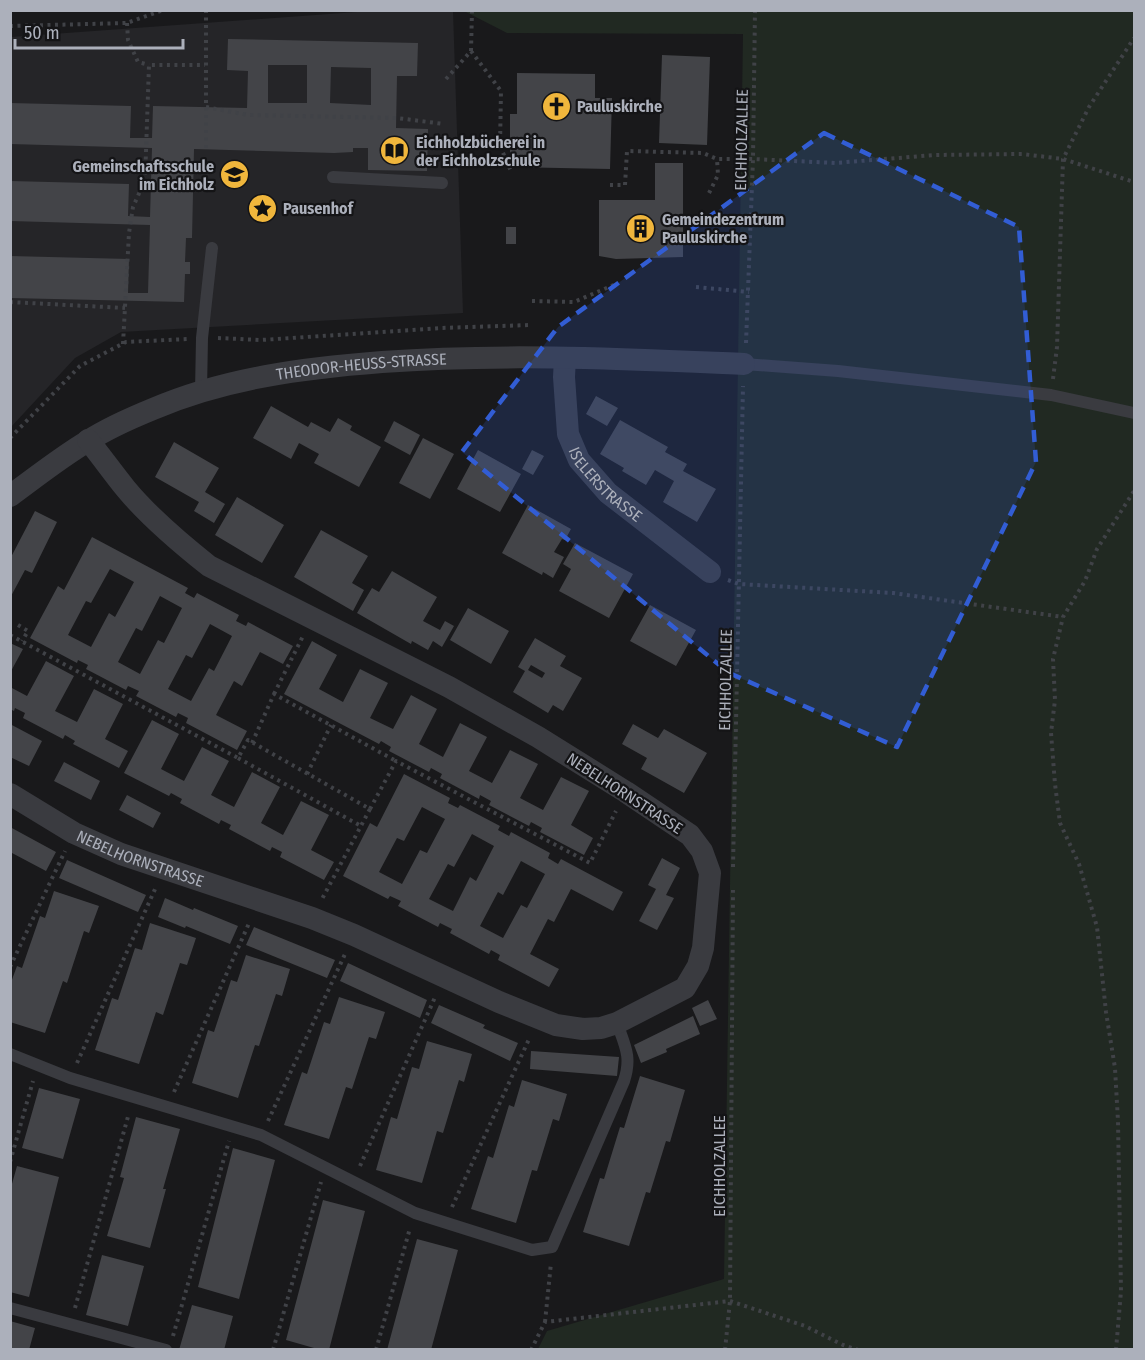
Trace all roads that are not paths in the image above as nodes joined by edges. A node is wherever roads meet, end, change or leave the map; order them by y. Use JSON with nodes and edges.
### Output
{"nodes":[{"id":1,"x":333,"y":177,"type":"dead end"},
{"id":2,"x":442,"y":183,"type":"dead end"},
{"id":3,"x":212,"y":248,"type":"dead end"},
{"id":4,"x":565,"y":358,"type":"junction"},
{"id":5,"x":744,"y":364,"type":"joint"},
{"id":6,"x":201,"y":391,"type":"junction"},
{"id":7,"x":1134,"y":413,"type":"edge"},
{"id":8,"x":88,"y":440,"type":"junction"},
{"id":9,"x":10,"y":496,"type":"edge"},
{"id":10,"x":711,"y":573,"type":"road end"},
{"id":11,"x":10,"y":794,"type":"edge"},
{"id":12,"x":617,"y":1023,"type":"junction"},
{"id":13,"x":10,"y":1054,"type":"edge"},
{"id":14,"x":10,"y":1308,"type":"edge"},
{"id":15,"x":169,"y":1344,"type":"edge"}],
"edges":[{"from":1,"to":2,"type":"lane"},
{"from":3,"to":6,"type":"lane"},
{"from":4,"to":5,"type":"street","name":"THEODOR-HEUSS-STRASSE"},
{"from":4,"to":6,"type":"street","name":"THEODOR-HEUSS-STRASSE"},
{"from":4,"to":10,"type":"street","name":"ISELERSTRASSE"},
{"from":5,"to":7,"type":"lane"},
{"from":6,"to":8,"type":"street","name":"THEODOR-HEUSS-STRASSE"},
{"from":8,"to":9,"type":"street","name":"THEODOR-HEUSS-STRASSE"},
{"from":8,"to":12,"type":"street","name":"NEBELHORNSTRASSE"},
{"from":11,"to":12,"type":"street","name":"NEBELHORNSTRASSE"},
{"from":12,"to":13,"type":"lane"},
{"from":14,"to":15,"type":"lane"}]}
